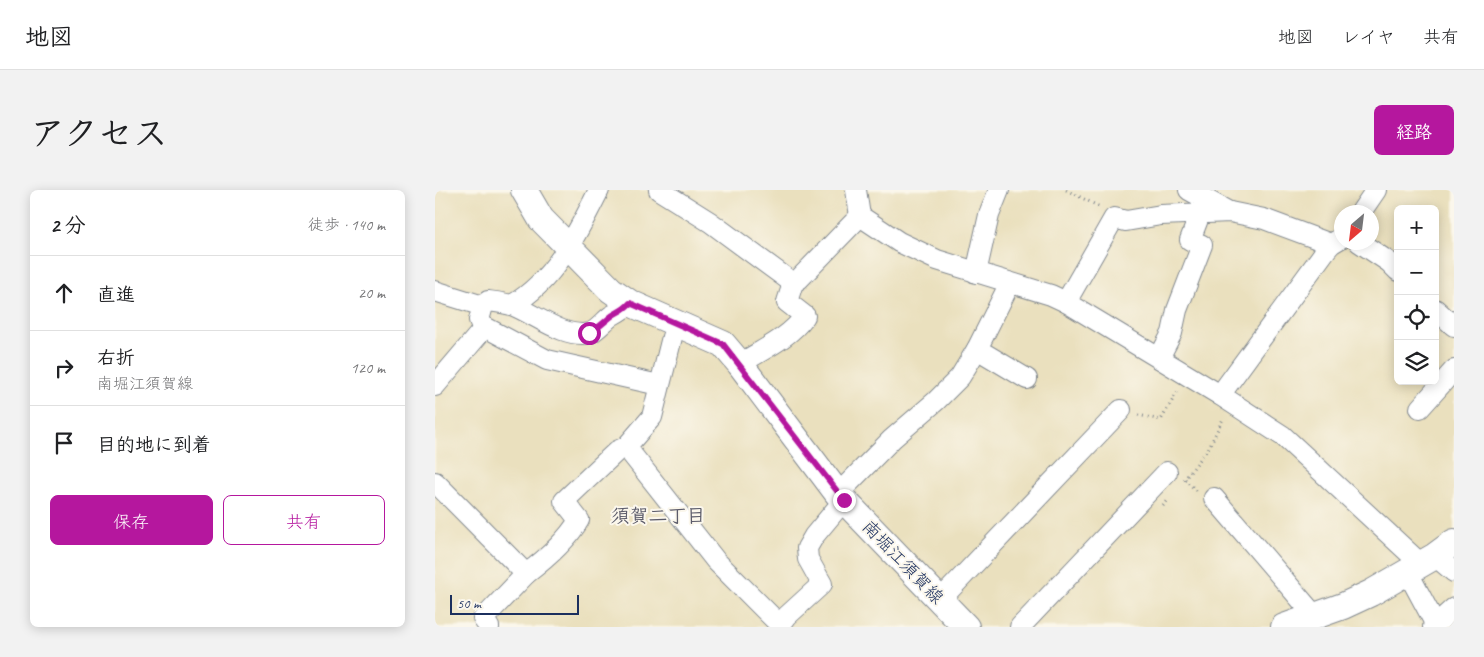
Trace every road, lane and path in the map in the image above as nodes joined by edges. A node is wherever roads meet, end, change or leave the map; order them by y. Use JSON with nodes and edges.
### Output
{"nodes":[{"id":1,"x":524,"y":190,"type":"edge"},
{"id":2,"x":659,"y":190,"type":"edge"},
{"id":3,"x":857,"y":190,"type":"edge"},
{"id":4,"x":999,"y":190,"type":"edge"},
{"id":5,"x":1066,"y":190,"type":"edge"},
{"id":6,"x":1189,"y":190,"type":"edge"},
{"id":7,"x":1376,"y":190,"type":"edge"},
{"id":8,"x":598,"y":191,"type":"edge"},
{"id":9,"x":1366,"y":205,"type":"edge"},
{"id":10,"x":1230,"y":212,"type":"junction"},
{"id":11,"x":1200,"y":214,"type":"junction"},
{"id":12,"x":860,"y":216,"type":"junction"},
{"id":13,"x":1114,"y":218,"type":"junction"},
{"id":14,"x":1334,"y":240,"type":"edge"},
{"id":15,"x":1334,"y":244,"type":"edge"},
{"id":16,"x":568,"y":248,"type":"junction"},
{"id":17,"x":1371,"y":250,"type":"edge"},
{"id":18,"x":1394,"y":267,"type":"edge"},
{"id":19,"x":976,"y":273,"type":"junction"},
{"id":20,"x":796,"y":281,"type":"junction"},
{"id":21,"x":1010,"y":283,"type":"junction"},
{"id":22,"x":435,"y":291,"type":"edge"},
{"id":23,"x":1066,"y":302,"type":"junction"},
{"id":24,"x":630,"y":303,"type":"junction"},
{"id":25,"x":512,"y":305,"type":"junction"},
{"id":26,"x":483,"y":306,"type":"junction"},
{"id":27,"x":1439,"y":313,"type":"edge"},
{"id":28,"x":678,"y":324,"type":"junction"},
{"id":29,"x":1454,"y":326,"type":"edge"},
{"id":30,"x":485,"y":327,"type":"junction"},
{"id":31,"x":977,"y":349,"type":"junction"},
{"id":32,"x":1159,"y":358,"type":"junction"},
{"id":33,"x":740,"y":364,"type":"junction"},
{"id":34,"x":1454,"y":370,"type":"edge"},
{"id":35,"x":1187,"y":375,"type":"junction"},
{"id":36,"x":1027,"y":380,"type":"dead end"},
{"id":37,"x":659,"y":385,"type":"junction"},
{"id":38,"x":435,"y":386,"type":"edge"},
{"id":39,"x":1226,"y":399,"type":"junction"},
{"id":40,"x":1420,"y":408,"type":"dead end"},
{"id":41,"x":1121,"y":410,"type":"joint"},
{"id":42,"x":626,"y":447,"type":"junction"},
{"id":43,"x":1173,"y":479,"type":"joint"},
{"id":44,"x":435,"y":482,"type":"edge"},
{"id":45,"x":1174,"y":493,"type":"dead end"},
{"id":46,"x":841,"y":497,"type":"junction"},
{"id":47,"x":1214,"y":498,"type":"dead end"},
{"id":48,"x":1163,"y":506,"type":"dead end"},
{"id":49,"x":1434,"y":561,"type":"edge"},
{"id":50,"x":526,"y":574,"type":"junction"},
{"id":51,"x":940,"y":600,"type":"junction"},
{"id":52,"x":1454,"y":608,"type":"edge"},
{"id":53,"x":1330,"y":616,"type":"edge"},
{"id":54,"x":779,"y":626,"type":"edge"},
{"id":55,"x":1435,"y":626,"type":"edge"},
{"id":56,"x":489,"y":627,"type":"edge"},
{"id":57,"x":965,"y":627,"type":"edge"},
{"id":58,"x":1020,"y":627,"type":"edge"},
{"id":59,"x":1284,"y":627,"type":"edge"}],
"edges":[{"from":1,"to":16,"type":"main road","name":"南堀江須賀線"},
{"from":2,"to":20,"type":"street"},
{"from":3,"to":12,"type":"street"},
{"from":4,"to":19,"type":"street"},
{"from":5,"to":13,"type":"path"},
{"from":6,"to":10,"type":"street"},
{"from":7,"to":9,"type":"street"},
{"from":8,"to":16,"type":"street"},
{"from":10,"to":11,"type":"street"},
{"from":10,"to":14,"type":"street"},
{"from":11,"to":13,"type":"street"},
{"from":11,"to":32,"type":"street"},
{"from":12,"to":19,"type":"street"},
{"from":12,"to":20,"type":"street"},
{"from":13,"to":23,"type":"street"},
{"from":15,"to":39,"type":"street"},
{"from":16,"to":24,"type":"main road","name":"南堀江須賀線"},
{"from":16,"to":25,"type":"street"},
{"from":17,"to":18,"type":"street"},
{"from":19,"to":21,"type":"street"},
{"from":20,"to":33,"type":"street"},
{"from":21,"to":23,"type":"street"},
{"from":21,"to":31,"type":"street"},
{"from":22,"to":26,"type":"street"},
{"from":23,"to":32,"type":"street"},
{"from":24,"to":25,"type":"street"},
{"from":24,"to":28,"type":"main road","name":"南堀江須賀線"},
{"from":25,"to":26,"type":"street"},
{"from":26,"to":30,"type":"street"},
{"from":27,"to":29,"type":"street"},
{"from":28,"to":33,"type":"main road","name":"南堀江須賀線"},
{"from":28,"to":37,"type":"street"},
{"from":30,"to":37,"type":"street"},
{"from":30,"to":38,"type":"street"},
{"from":31,"to":36,"type":"street"},
{"from":31,"to":46,"type":"street"},
{"from":32,"to":35,"type":"street"},
{"from":33,"to":46,"type":"main road","name":"南堀江須賀線"},
{"from":34,"to":40,"type":"street"},
{"from":35,"to":39,"type":"street"},
{"from":35,"to":41,"type":"path"},
{"from":37,"to":42,"type":"street"},
{"from":39,"to":43,"type":"path"},
{"from":39,"to":49,"type":"street"},
{"from":41,"to":51,"type":"street"},
{"from":42,"to":50,"type":"street"},
{"from":42,"to":54,"type":"street"},
{"from":43,"to":58,"type":"street"},
{"from":44,"to":50,"type":"street"},
{"from":45,"to":48,"type":"path"},
{"from":46,"to":51,"type":"main road","name":"南堀江須賀線"},
{"from":46,"to":54,"type":"street"},
{"from":47,"to":53,"type":"street"},
{"from":49,"to":53,"type":"main road"},
{"from":49,"to":55,"type":"street"},
{"from":50,"to":56,"type":"street"},
{"from":51,"to":57,"type":"main road","name":"南堀江須賀線"},
{"from":52,"to":55,"type":"street"},
{"from":53,"to":59,"type":"main road"}]}
